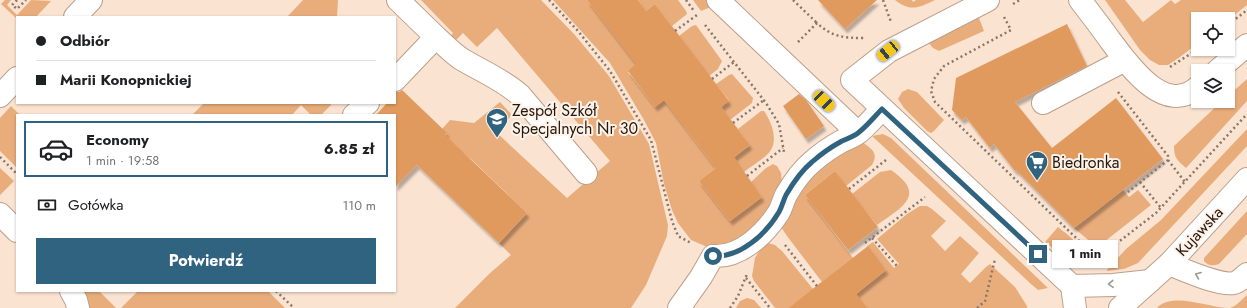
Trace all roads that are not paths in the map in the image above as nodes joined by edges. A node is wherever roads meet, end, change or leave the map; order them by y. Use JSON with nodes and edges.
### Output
{"nodes":[{"id":1,"x":91,"y":0,"type":"edge"},
{"id":2,"x":398,"y":0,"type":"edge"},
{"id":3,"x":718,"y":0,"type":"edge"},
{"id":4,"x":1080,"y":0,"type":"edge"},
{"id":5,"x":999,"y":6,"type":"edge"},
{"id":6,"x":76,"y":16,"type":"edge"},
{"id":7,"x":436,"y":37,"type":"junction"},
{"id":8,"x":1247,"y":45,"type":"edge"},
{"id":9,"x":1125,"y":60,"type":"junction"},
{"id":10,"x":1225,"y":64,"type":"edge"},
{"id":11,"x":16,"y":79,"type":"edge"},
{"id":12,"x":396,"y":79,"type":"edge"},
{"id":13,"x":1191,"y":92,"type":"edge"},
{"id":14,"x":0,"y":96,"type":"edge"},
{"id":15,"x":1044,"y":103,"type":"dead end"},
{"id":16,"x":367,"y":104,"type":"edge"},
{"id":17,"x":882,"y":109,"type":"junction"},
{"id":18,"x":355,"y":114,"type":"edge"},
{"id":19,"x":858,"y":133,"type":"junction"},
{"id":20,"x":586,"y":173,"type":"dead end"},
{"id":21,"x":1247,"y":179,"type":"edge"},
{"id":22,"x":0,"y":214,"type":"edge"},
{"id":23,"x":16,"y":230,"type":"edge"},
{"id":24,"x":1169,"y":264,"type":"junction"},
{"id":25,"x":1237,"y":278,"type":"edge"},
{"id":26,"x":1150,"y":281,"type":"junction"},
{"id":27,"x":1072,"y":286,"type":"junction"},
{"id":28,"x":72,"y":292,"type":"edge"},
{"id":29,"x":78,"y":308,"type":"edge"},
{"id":30,"x":679,"y":308,"type":"edge"},
{"id":31,"x":1075,"y":308,"type":"edge"},
{"id":32,"x":1120,"y":308,"type":"edge"},
{"id":33,"x":1136,"y":308,"type":"edge"}],
"edges":[{"from":1,"to":6,"type":"street"},
{"from":2,"to":7,"type":"street"},
{"from":3,"to":19,"type":"street"},
{"from":4,"to":9,"type":"street"},
{"from":5,"to":17,"type":"street"},
{"from":7,"to":12,"type":"street"},
{"from":7,"to":20,"type":"street"},
{"from":8,"to":10,"type":"street"},
{"from":9,"to":13,"type":"street"},
{"from":9,"to":15,"type":"street"},
{"from":11,"to":14,"type":"street"},
{"from":16,"to":18,"type":"street"},
{"from":17,"to":19,"type":"street"},
{"from":17,"to":27,"type":"street"},
{"from":19,"to":30,"type":"street"},
{"from":21,"to":24,"type":"street","name":"Kujawska"},
{"from":22,"to":23,"type":"street"},
{"from":25,"to":24,"type":"street","one_way":true},
{"from":24,"to":26,"type":"street","name":"Kujawska"},
{"from":26,"to":27,"type":"street","one_way":true},
{"from":26,"to":32,"type":"street","name":"Kujawska"},
{"from":26,"to":33,"type":"street","name":"Kujawska"},
{"from":27,"to":31,"type":"street"},
{"from":28,"to":29,"type":"street"}]}
